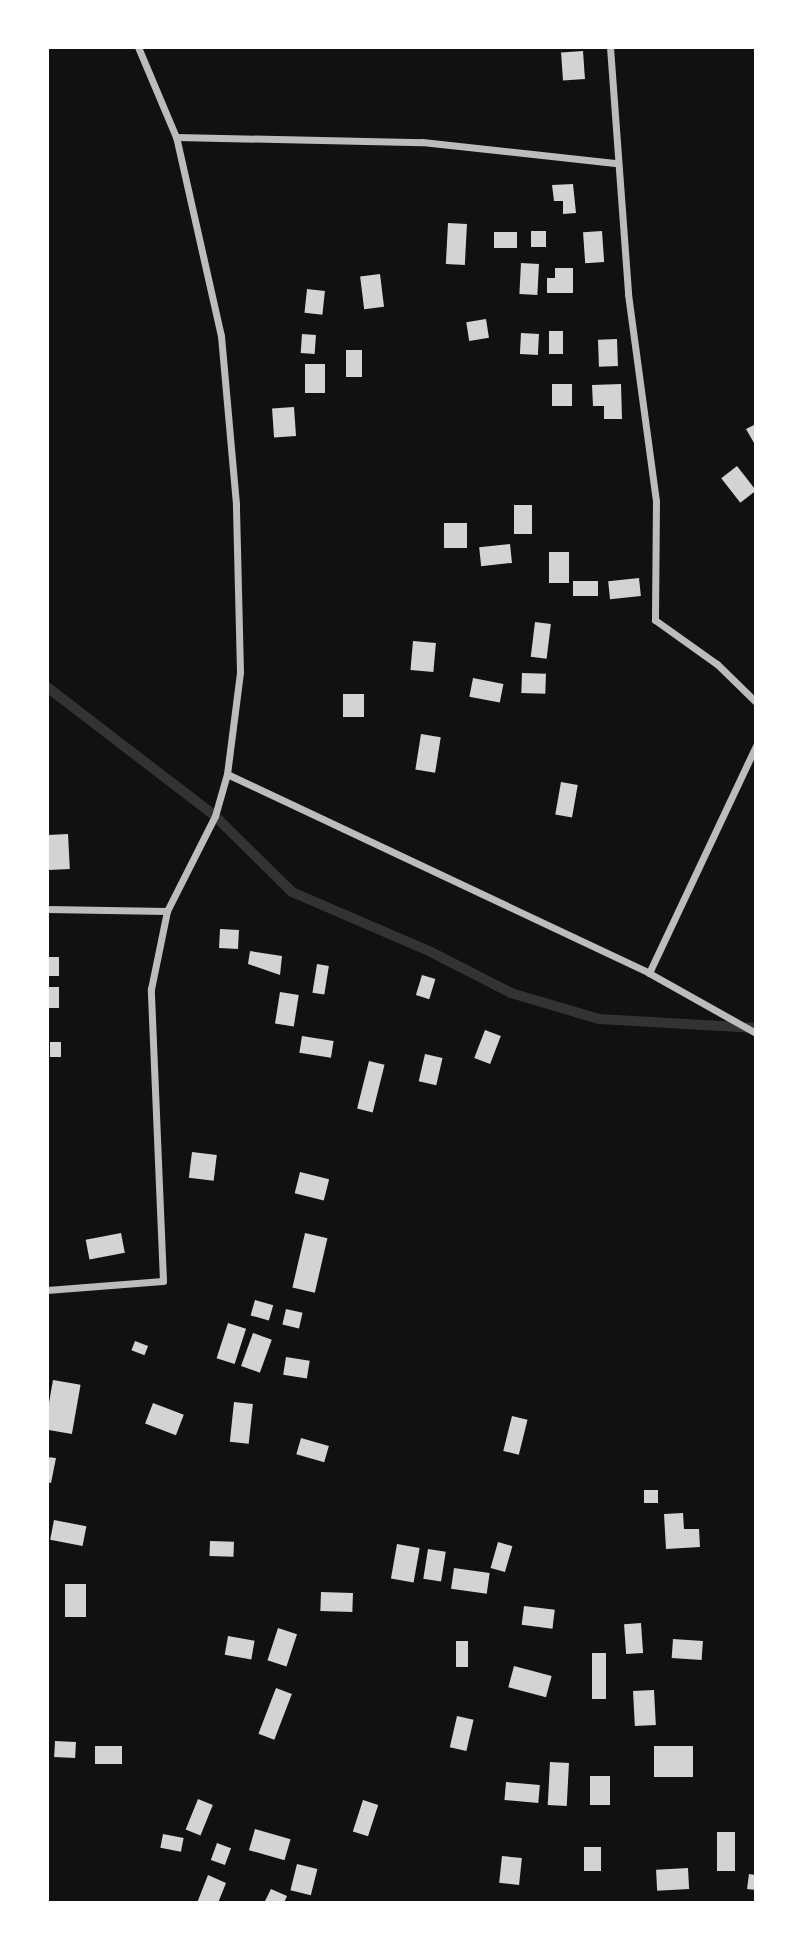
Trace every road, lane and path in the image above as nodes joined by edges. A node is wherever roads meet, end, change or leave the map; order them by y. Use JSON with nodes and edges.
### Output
{"nodes":[{"id":1,"x":138,"y":47,"type":"edge"},
{"id":2,"x":610,"y":47,"type":"edge"},
{"id":3,"x":176,"y":136,"type":"junction"},
{"id":4,"x":615,"y":163,"type":"junction"},
{"id":5,"x":756,"y":702,"type":"edge"},
{"id":6,"x":756,"y":746,"type":"edge"},
{"id":7,"x":227,"y":774,"type":"junction"},
{"id":8,"x":47,"y":909,"type":"edge"},
{"id":9,"x":167,"y":911,"type":"junction"},
{"id":10,"x":649,"y":973,"type":"junction"},
{"id":11,"x":756,"y":1034,"type":"edge"},
{"id":12,"x":47,"y":1290,"type":"edge"}],
"edges":[{"from":1,"to":3,"type":"street"},
{"from":2,"to":4,"type":"street"},
{"from":3,"to":4,"type":"street"},
{"from":3,"to":7,"type":"street"},
{"from":4,"to":5,"type":"street"},
{"from":6,"to":10,"type":"street"},
{"from":7,"to":9,"type":"street"},
{"from":7,"to":10,"type":"street"},
{"from":8,"to":9,"type":"street"},
{"from":9,"to":12,"type":"street"},
{"from":10,"to":11,"type":"street"}]}
